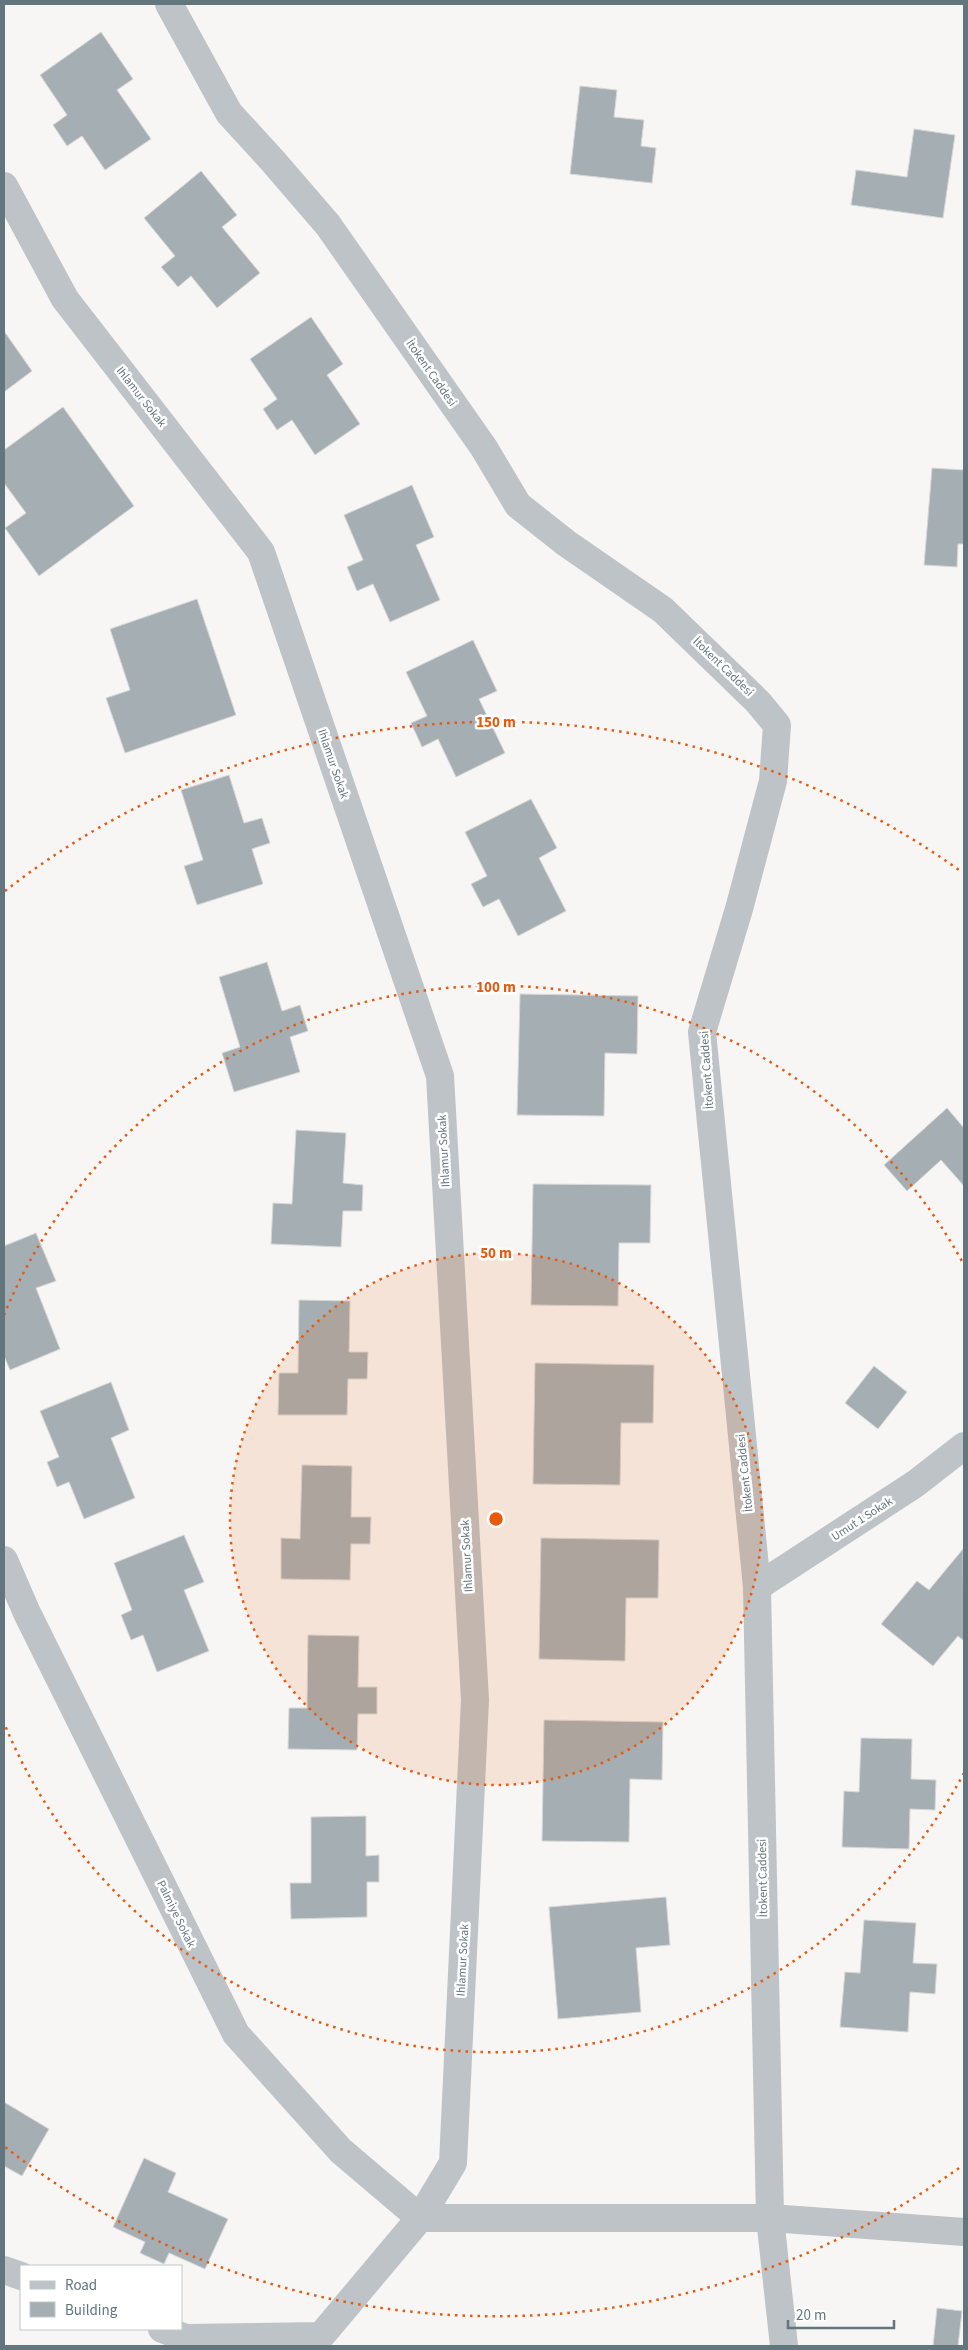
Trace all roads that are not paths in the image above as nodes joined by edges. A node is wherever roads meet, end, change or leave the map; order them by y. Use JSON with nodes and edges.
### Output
{"nodes":[{"id":1,"x":169,"y":4,"type":"edge"},
{"id":2,"x":4,"y":186,"type":"edge"},
{"id":3,"x":964,"y":1446,"type":"edge"},
{"id":4,"x":4,"y":1560,"type":"edge"},
{"id":5,"x":757,"y":1587,"type":"junction"},
{"id":6,"x":420,"y":2218,"type":"junction"},
{"id":7,"x":770,"y":2218,"type":"junction"},
{"id":8,"x":964,"y":2232,"type":"edge"},
{"id":9,"x":4,"y":2270,"type":"edge"},
{"id":10,"x":20,"y":2276,"type":"edge"},
{"id":11,"x":165,"y":2330,"type":"edge"},
{"id":12,"x":784,"y":2346,"type":"edge"}],
"edges":[{"from":1,"to":5,"type":"street","name":"İtokent Caddesi"},
{"from":2,"to":6,"type":"street","name":"Ihlamur Sokak"},
{"from":3,"to":5,"type":"street","name":"Umut 1 Sokak"},
{"from":4,"to":6,"type":"street","name":"Palmiye Sokak"},
{"from":5,"to":7,"type":"street","name":"İtokent Caddesi"},
{"from":6,"to":7,"type":"street"},
{"from":6,"to":11,"type":"street","name":"Ihlamur Sokak"},
{"from":7,"to":8,"type":"street"},
{"from":7,"to":12,"type":"street","name":"İtokent Caddesi"},
{"from":9,"to":10,"type":"street"}]}
